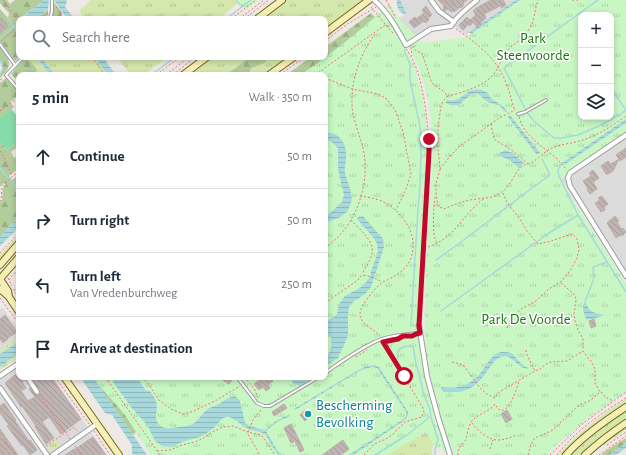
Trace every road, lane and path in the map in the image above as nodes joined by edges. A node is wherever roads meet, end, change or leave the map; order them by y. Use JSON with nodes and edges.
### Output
{"nodes":[{"id":1,"x":3,"y":0,"type":"edge"},
{"id":2,"x":256,"y":0,"type":"edge"},
{"id":3,"x":264,"y":0,"type":"edge"},
{"id":4,"x":269,"y":0,"type":"edge"},
{"id":5,"x":282,"y":0,"type":"edge"},
{"id":6,"x":369,"y":0,"type":"edge"},
{"id":7,"x":374,"y":0,"type":"edge"},
{"id":8,"x":431,"y":0,"type":"edge"},
{"id":9,"x":478,"y":0,"type":"edge"},
{"id":10,"x":538,"y":0,"type":"edge"},
{"id":11,"x":572,"y":0,"type":"edge"},
{"id":12,"x":580,"y":0,"type":"edge"},
{"id":13,"x":52,"y":1,"type":"edge"},
{"id":14,"x":378,"y":2,"type":"edge"},
{"id":15,"x":52,"y":11,"type":"junction"},
{"id":16,"x":44,"y":16,"type":"edge"},
{"id":17,"x":51,"y":16,"type":"edge"},
{"id":18,"x":62,"y":16,"type":"edge"},
{"id":19,"x":235,"y":16,"type":"edge"},
{"id":20,"x":243,"y":16,"type":"edge"},
{"id":21,"x":248,"y":16,"type":"edge"},
{"id":22,"x":261,"y":16,"type":"edge"},
{"id":23,"x":16,"y":17,"type":"edge"},
{"id":24,"x":452,"y":24,"type":"junction"},
{"id":25,"x":16,"y":28,"type":"edge"},
{"id":26,"x":328,"y":32,"type":"edge"},
{"id":27,"x":375,"y":34,"type":"junction"},
{"id":28,"x":328,"y":39,"type":"edge"},
{"id":29,"x":0,"y":43,"type":"edge"},
{"id":30,"x":411,"y":43,"type":"junction"},
{"id":31,"x":20,"y":60,"type":"edge"},
{"id":32,"x":94,"y":60,"type":"edge"},
{"id":33,"x":176,"y":60,"type":"edge"},
{"id":34,"x":185,"y":60,"type":"edge"},
{"id":35,"x":191,"y":60,"type":"edge"},
{"id":36,"x":203,"y":60,"type":"edge"},
{"id":37,"x":290,"y":60,"type":"edge"},
{"id":38,"x":300,"y":60,"type":"edge"},
{"id":39,"x":15,"y":65,"type":"junction"},
{"id":40,"x":498,"y":67,"type":"junction"},
{"id":41,"x":103,"y":72,"type":"edge"},
{"id":42,"x":160,"y":72,"type":"edge"},
{"id":43,"x":170,"y":72,"type":"edge"},
{"id":44,"x":177,"y":72,"type":"edge"},
{"id":45,"x":187,"y":72,"type":"edge"},
{"id":46,"x":273,"y":72,"type":"edge"},
{"id":47,"x":284,"y":72,"type":"edge"},
{"id":48,"x":319,"y":72,"type":"edge"},
{"id":49,"x":328,"y":79,"type":"edge"},
{"id":50,"x":16,"y":87,"type":"edge"},
{"id":51,"x":352,"y":89,"type":"junction"},
{"id":52,"x":448,"y":96,"type":"junction"},
{"id":53,"x":16,"y":98,"type":"edge"},
{"id":54,"x":546,"y":100,"type":"dead end"},
{"id":55,"x":515,"y":110,"type":"junction"},
{"id":56,"x":0,"y":111,"type":"edge"},
{"id":57,"x":518,"y":114,"type":"junction"},
{"id":58,"x":626,"y":116,"type":"edge"},
{"id":59,"x":491,"y":124,"type":"junction"},
{"id":60,"x":626,"y":135,"type":"edge"},
{"id":61,"x":0,"y":151,"type":"edge"},
{"id":62,"x":547,"y":151,"type":"junction"},
{"id":63,"x":528,"y":164,"type":"junction"},
{"id":64,"x":564,"y":167,"type":"dead end"},
{"id":65,"x":440,"y":170,"type":"junction"},
{"id":66,"x":16,"y":174,"type":"edge"},
{"id":67,"x":12,"y":177,"type":"junction"},
{"id":68,"x":502,"y":193,"type":"junction"},
{"id":69,"x":436,"y":194,"type":"junction"},
{"id":70,"x":360,"y":196,"type":"junction"},
{"id":71,"x":485,"y":198,"type":"junction"},
{"id":72,"x":0,"y":201,"type":"edge"},
{"id":73,"x":396,"y":210,"type":"junction"},
{"id":74,"x":351,"y":220,"type":"junction"},
{"id":75,"x":16,"y":236,"type":"edge"},
{"id":76,"x":438,"y":243,"type":"junction"},
{"id":77,"x":16,"y":246,"type":"edge"},
{"id":78,"x":328,"y":246,"type":"edge"},
{"id":79,"x":428,"y":247,"type":"dead end"},
{"id":80,"x":0,"y":253,"type":"edge"},
{"id":81,"x":16,"y":260,"type":"edge"},
{"id":82,"x":0,"y":265,"type":"edge"},
{"id":83,"x":16,"y":272,"type":"edge"},
{"id":84,"x":362,"y":275,"type":"junction"},
{"id":85,"x":626,"y":276,"type":"edge"},
{"id":86,"x":0,"y":279,"type":"edge"},
{"id":87,"x":9,"y":280,"type":"dead end"},
{"id":88,"x":382,"y":282,"type":"junction"},
{"id":89,"x":560,"y":282,"type":"junction"},
{"id":90,"x":0,"y":289,"type":"edge"},
{"id":91,"x":9,"y":298,"type":"junction"},
{"id":92,"x":0,"y":299,"type":"edge"},
{"id":93,"x":328,"y":301,"type":"edge"},
{"id":94,"x":16,"y":308,"type":"edge"},
{"id":95,"x":16,"y":320,"type":"edge"},
{"id":96,"x":419,"y":325,"type":"joint"},
{"id":97,"x":507,"y":328,"type":"dead end"},
{"id":98,"x":420,"y":333,"type":"junction"},
{"id":99,"x":382,"y":340,"type":"junction"},
{"id":100,"x":379,"y":344,"type":"dead end"},
{"id":101,"x":369,"y":349,"type":"dead end"},
{"id":102,"x":526,"y":350,"type":"dead end"},
{"id":103,"x":583,"y":351,"type":"junction"},
{"id":104,"x":356,"y":357,"type":"dead end"},
{"id":105,"x":452,"y":362,"type":"dead end"},
{"id":106,"x":16,"y":365,"type":"edge"},
{"id":107,"x":328,"y":371,"type":"edge"},
{"id":108,"x":535,"y":372,"type":"junction"},
{"id":109,"x":0,"y":376,"type":"edge"},
{"id":110,"x":29,"y":380,"type":"edge"},
{"id":111,"x":57,"y":380,"type":"edge"},
{"id":112,"x":66,"y":380,"type":"edge"},
{"id":113,"x":145,"y":380,"type":"edge"},
{"id":114,"x":239,"y":380,"type":"edge"},
{"id":115,"x":247,"y":380,"type":"edge"},
{"id":116,"x":313,"y":380,"type":"edge"},
{"id":117,"x":108,"y":381,"type":"edge"},
{"id":118,"x":519,"y":381,"type":"junction"},
{"id":119,"x":242,"y":384,"type":"junction"},
{"id":120,"x":0,"y":388,"type":"edge"},
{"id":121,"x":37,"y":392,"type":"joint"},
{"id":122,"x":600,"y":392,"type":"junction"},
{"id":123,"x":626,"y":392,"type":"edge"},
{"id":124,"x":495,"y":398,"type":"junction"},
{"id":125,"x":626,"y":398,"type":"edge"},
{"id":126,"x":613,"y":401,"type":"junction"},
{"id":127,"x":496,"y":404,"type":"junction"},
{"id":128,"x":264,"y":406,"type":"junction"},
{"id":129,"x":626,"y":407,"type":"edge"},
{"id":130,"x":471,"y":422,"type":"junction"},
{"id":131,"x":626,"y":423,"type":"edge"},
{"id":132,"x":94,"y":426,"type":"junction"},
{"id":133,"x":248,"y":431,"type":"junction"},
{"id":134,"x":66,"y":432,"type":"junction"},
{"id":135,"x":626,"y":432,"type":"edge"},
{"id":136,"x":517,"y":435,"type":"dead end"},
{"id":137,"x":81,"y":436,"type":"junction"},
{"id":138,"x":626,"y":436,"type":"edge"},
{"id":139,"x":4,"y":439,"type":"dead end"},
{"id":140,"x":493,"y":439,"type":"junction"},
{"id":141,"x":72,"y":442,"type":"junction"},
{"id":142,"x":604,"y":447,"type":"dead end"},
{"id":143,"x":42,"y":448,"type":"junction"},
{"id":144,"x":490,"y":449,"type":"dead end"},
{"id":145,"x":157,"y":451,"type":"junction"},
{"id":146,"x":15,"y":455,"type":"edge"},
{"id":147,"x":47,"y":455,"type":"edge"},
{"id":148,"x":53,"y":455,"type":"edge"},
{"id":149,"x":81,"y":455,"type":"edge"},
{"id":150,"x":110,"y":455,"type":"edge"},
{"id":151,"x":119,"y":455,"type":"edge"},
{"id":152,"x":160,"y":455,"type":"edge"},
{"id":153,"x":260,"y":455,"type":"edge"},
{"id":154,"x":275,"y":455,"type":"edge"},
{"id":155,"x":364,"y":455,"type":"edge"},
{"id":156,"x":450,"y":455,"type":"edge"},
{"id":157,"x":458,"y":455,"type":"edge"},
{"id":158,"x":528,"y":455,"type":"edge"},
{"id":159,"x":550,"y":455,"type":"edge"},
{"id":160,"x":557,"y":455,"type":"edge"},
{"id":161,"x":566,"y":455,"type":"edge"},
{"id":162,"x":585,"y":455,"type":"edge"},
{"id":163,"x":599,"y":455,"type":"edge"}],
"edges":[{"from":1,"to":23,"type":"path"},
{"from":2,"to":19,"type":"path"},
{"from":3,"to":20,"type":"path"},
{"from":4,"to":21,"type":"path"},
{"from":5,"to":22,"type":"street"},
{"from":6,"to":26,"type":"street"},
{"from":7,"to":14,"type":"street"},
{"from":8,"to":24,"type":"street"},
{"from":9,"to":24,"type":"street"},
{"from":10,"to":40,"type":"path"},
{"from":11,"to":12,"type":"path"},
{"from":13,"to":15,"type":"lane"},
{"from":13,"to":18,"type":"path"},
{"from":14,"to":30,"type":"street"},
{"from":15,"to":16,"type":"path"},
{"from":15,"to":17,"type":"lane"},
{"from":24,"to":30,"type":"street"},
{"from":24,"to":40,"type":"path"},
{"from":25,"to":29,"type":"path"},
{"from":27,"to":28,"type":"path"},
{"from":27,"to":48,"type":"path"},
{"from":27,"to":51,"type":"path"},
{"from":29,"to":39,"type":"lane"},
{"from":30,"to":52,"type":"path"},
{"from":30,"to":96,"type":"path"},
{"from":31,"to":39,"type":"lane"},
{"from":32,"to":41,"type":"path"},
{"from":33,"to":42,"type":"path"},
{"from":34,"to":43,"type":"path"},
{"from":35,"to":44,"type":"path"},
{"from":36,"to":45,"type":"street"},
{"from":37,"to":46,"type":"street"},
{"from":38,"to":47,"type":"path"},
{"from":39,"to":50,"type":"lane"},
{"from":40,"to":52,"type":"path"},
{"from":40,"to":55,"type":"path"},
{"from":49,"to":51,"type":"path"},
{"from":51,"to":70,"type":"path"},
{"from":51,"to":73,"type":"path"},
{"from":52,"to":65,"type":"path"},
{"from":53,"to":56,"type":"path"},
{"from":54,"to":57,"type":"lane"},
{"from":55,"to":57,"type":"path"},
{"from":55,"to":59,"type":"path"},
{"from":57,"to":62,"type":"path"},
{"from":58,"to":62,"type":"path"},
{"from":59,"to":63,"type":"path"},
{"from":59,"to":65,"type":"path"},
{"from":60,"to":85,"type":"street"},
{"from":61,"to":67,"type":"path"},
{"from":62,"to":63,"type":"path"},
{"from":62,"to":64,"type":"path"},
{"from":63,"to":68,"type":"path"},
{"from":65,"to":69,"type":"path"},
{"from":66,"to":67,"type":"path"},
{"from":67,"to":72,"type":"path"},
{"from":68,"to":71,"type":"path"},
{"from":68,"to":89,"type":"path"},
{"from":69,"to":71,"type":"path"},
{"from":69,"to":76,"type":"path"},
{"from":70,"to":73,"type":"path"},
{"from":70,"to":74,"type":"path"},
{"from":71,"to":76,"type":"path"},
{"from":73,"to":88,"type":"path"},
{"from":74,"to":78,"type":"path"},
{"from":74,"to":84,"type":"path"},
{"from":75,"to":80,"type":"path"},
{"from":76,"to":79,"type":"path"},
{"from":77,"to":82,"type":"street"},
{"from":81,"to":86,"type":"street"},
{"from":83,"to":87,"type":"path"},
{"from":84,"to":88,"type":"path"},
{"from":84,"to":93,"type":"path"},
{"from":86,"to":91,"type":"street"},
{"from":88,"to":99,"type":"path"},
{"from":89,"to":97,"type":"path"},
{"from":89,"to":103,"type":"path"},
{"from":90,"to":91,"type":"street"},
{"from":91,"to":94,"type":"street"},
{"from":92,"to":95,"type":"path"},
{"from":96,"to":98,"type":"street"},
{"from":98,"to":99,"type":"lane"},
{"from":98,"to":156,"type":"street"},
{"from":99,"to":100,"type":"path"},
{"from":99,"to":107,"type":"lane"},
{"from":99,"to":155,"type":"path"},
{"from":101,"to":104,"type":"path"},
{"from":102,"to":108,"type":"path"},
{"from":103,"to":108,"type":"path"},
{"from":103,"to":122,"type":"path"},
{"from":105,"to":124,"type":"path"},
{"from":106,"to":109,"type":"street"},
{"from":108,"to":118,"type":"path"},
{"from":110,"to":121,"type":"street"},
{"from":111,"to":132,"type":"path"},
{"from":112,"to":132,"type":"street"},
{"from":113,"to":119,"type":"path"},
{"from":114,"to":119,"type":"lane"},
{"from":115,"to":128,"type":"path"},
{"from":116,"to":128,"type":"lane"},
{"from":117,"to":145,"type":"path"},
{"from":118,"to":124,"type":"path"},
{"from":118,"to":127,"type":"path"},
{"from":119,"to":128,"type":"lane"},
{"from":120,"to":143,"type":"street"},
{"from":121,"to":134,"type":"path"},
{"from":122,"to":126,"type":"path"},
{"from":122,"to":158,"type":"path"},
{"from":123,"to":126,"type":"path"},
{"from":124,"to":127,"type":"path"},
{"from":125,"to":160,"type":"path"},
{"from":126,"to":159,"type":"path"},
{"from":127,"to":130,"type":"path"},
{"from":128,"to":133,"type":"path"},
{"from":129,"to":161,"type":"street"},
{"from":130,"to":140,"type":"path"},
{"from":130,"to":157,"type":"path"},
{"from":131,"to":162,"type":"street"},
{"from":132,"to":137,"type":"street"},
{"from":132,"to":150,"type":"path"},
{"from":132,"to":151,"type":"street"},
{"from":133,"to":145,"type":"path"},
{"from":133,"to":153,"type":"path"},
{"from":133,"to":154,"type":"path"},
{"from":134,"to":137,"type":"path"},
{"from":134,"to":141,"type":"path"},
{"from":134,"to":143,"type":"path"},
{"from":135,"to":142,"type":"path"},
{"from":136,"to":140,"type":"path"},
{"from":137,"to":141,"type":"street"},
{"from":138,"to":163,"type":"path"},
{"from":139,"to":146,"type":"path"},
{"from":140,"to":144,"type":"path"},
{"from":141,"to":148,"type":"street"},
{"from":141,"to":149,"type":"path"},
{"from":143,"to":147,"type":"street"},
{"from":145,"to":152,"type":"path"}]}
